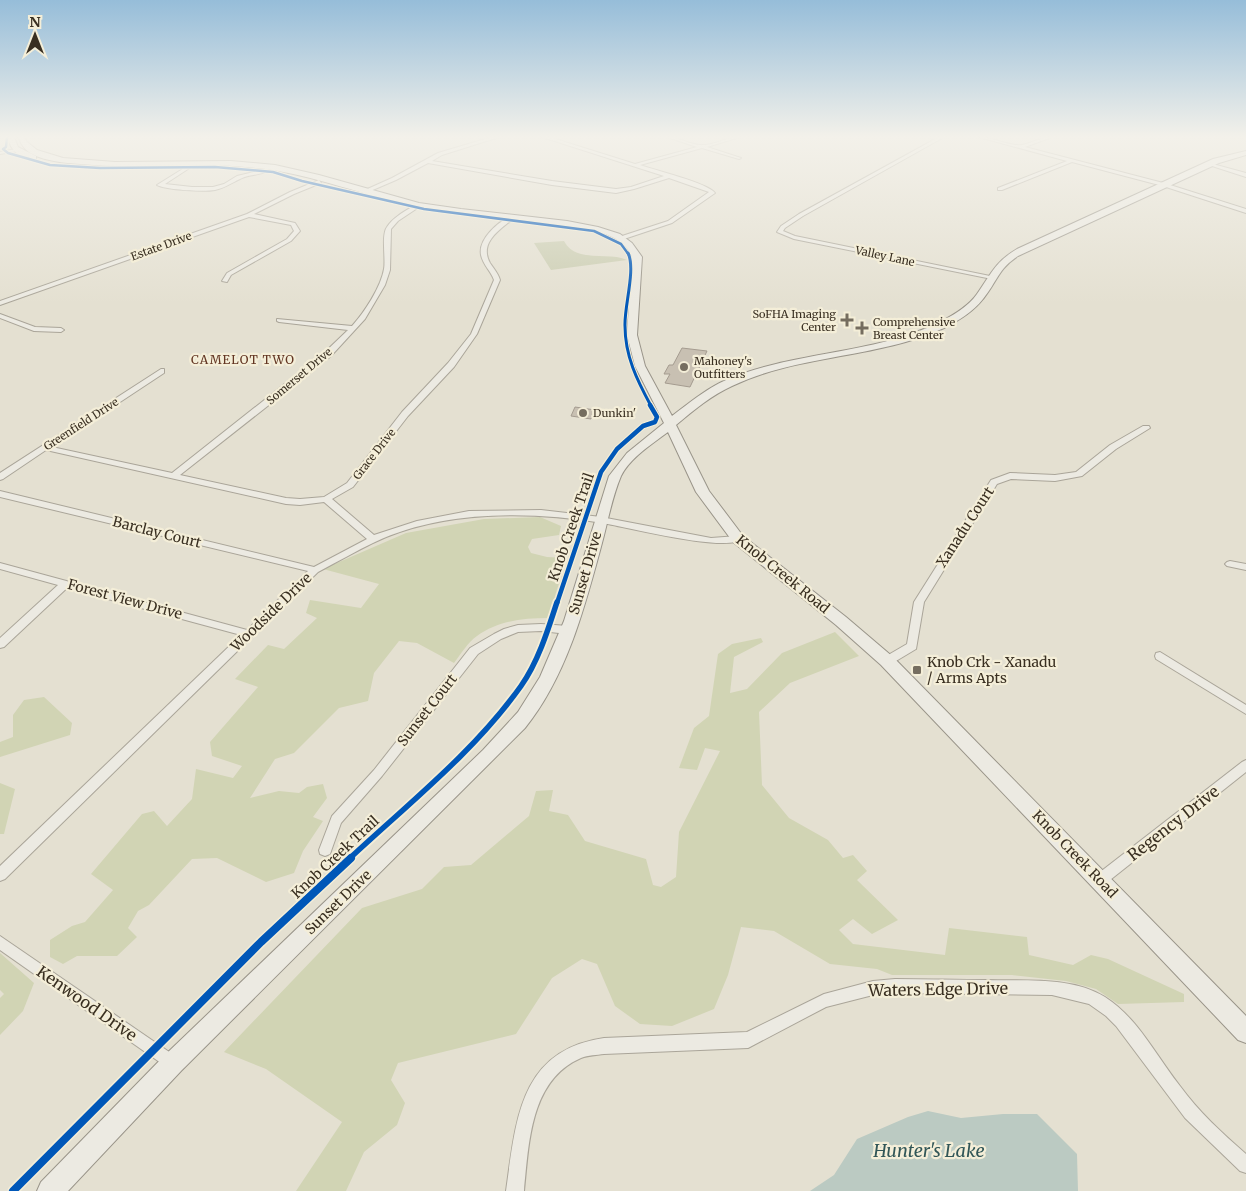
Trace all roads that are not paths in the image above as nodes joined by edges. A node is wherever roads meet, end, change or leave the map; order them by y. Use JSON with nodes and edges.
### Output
{"nodes":[{"id":1,"x":293,"y":193,"type":"edge"},
{"id":2,"x":372,"y":193,"type":"edge"},
{"id":3,"x":711,"y":193,"type":"edge"},
{"id":4,"x":842,"y":193,"type":"edge"},
{"id":5,"x":1148,"y":193,"type":"edge"},
{"id":6,"x":1189,"y":193,"type":"edge"},
{"id":7,"x":419,"y":205,"type":"junction"},
{"id":8,"x":1246,"y":211,"type":"edge"},
{"id":9,"x":249,"y":215,"type":"junction"},
{"id":10,"x":511,"y":218,"type":"junction"},
{"id":11,"x":620,"y":238,"type":"junction"},
{"id":12,"x":990,"y":278,"type":"junction"},
{"id":13,"x":225,"y":281,"type":"dead end"},
{"id":14,"x":0,"y":303,"type":"edge"},
{"id":15,"x":0,"y":316,"type":"edge"},
{"id":16,"x":279,"y":320,"type":"dead end"},
{"id":17,"x":352,"y":328,"type":"junction"},
{"id":18,"x":61,"y":330,"type":"dead end"},
{"id":19,"x":161,"y":371,"type":"dead end"},
{"id":20,"x":670,"y":423,"type":"junction"},
{"id":21,"x":1146,"y":428,"type":"dead end"},
{"id":22,"x":46,"y":448,"type":"junction"},
{"id":23,"x":174,"y":476,"type":"junction"},
{"id":24,"x":0,"y":477,"type":"edge"},
{"id":25,"x":0,"y":494,"type":"edge"},
{"id":26,"x":326,"y":499,"type":"junction"},
{"id":27,"x":601,"y":520,"type":"junction"},
{"id":28,"x":373,"y":539,"type":"junction"},
{"id":29,"x":738,"y":539,"type":"junction"},
{"id":30,"x":1230,"y":564,"type":"dead end"},
{"id":31,"x":0,"y":566,"type":"edge"},
{"id":32,"x":1246,"y":567,"type":"edge"},
{"id":33,"x":315,"y":570,"type":"junction"},
{"id":34,"x":66,"y":583,"type":"junction"},
{"id":35,"x":568,"y":630,"type":"junction"},
{"id":36,"x":249,"y":634,"type":"junction"},
{"id":37,"x":0,"y":644,"type":"edge"},
{"id":38,"x":1160,"y":656,"type":"dead end"},
{"id":39,"x":887,"y":662,"type":"junction"},
{"id":40,"x":1246,"y":710,"type":"edge"},
{"id":41,"x":1246,"y":765,"type":"edge"},
{"id":42,"x":324,"y":850,"type":"dead end"},
{"id":43,"x":0,"y":875,"type":"edge"},
{"id":44,"x":1100,"y":880,"type":"junction"},
{"id":45,"x":0,"y":942,"type":"edge"},
{"id":46,"x":1246,"y":1032,"type":"edge"},
{"id":47,"x":173,"y":1063,"type":"junction"},
{"id":48,"x":1246,"y":1165,"type":"edge"},
{"id":49,"x":50,"y":1191,"type":"edge"},
{"id":50,"x":515,"y":1191,"type":"edge"}],
"edges":[{"from":1,"to":9,"type":"street","name":"Estate Drive"},
{"from":2,"to":7,"type":"main road"},
{"from":3,"to":11,"type":"street"},
{"from":4,"to":12,"type":"street","name":"Valley Lane"},
{"from":5,"to":12,"type":"main road","name":"Sunset Drive"},
{"from":6,"to":8,"type":"street"},
{"from":7,"to":10,"type":"main road"},
{"from":7,"to":17,"type":"street","name":"Somerset Drive"},
{"from":9,"to":13,"type":"street"},
{"from":9,"to":14,"type":"street","name":"Estate Drive"},
{"from":10,"to":11,"type":"main road"},
{"from":10,"to":26,"type":"street","name":"Grace Drive"},
{"from":11,"to":20,"type":"main road","name":"Knob Creek Road"},
{"from":12,"to":20,"type":"main road","name":"Sunset Drive"},
{"from":15,"to":18,"type":"street"},
{"from":16,"to":17,"type":"street"},
{"from":17,"to":23,"type":"street","name":"Somerset Drive"},
{"from":19,"to":22,"type":"street","name":"Greenfield Drive"},
{"from":20,"to":27,"type":"main road","name":"Sunset Drive"},
{"from":20,"to":29,"type":"main road","name":"Knob Creek Road"},
{"from":21,"to":39,"type":"street","name":"Xanadu Court"},
{"from":22,"to":23,"type":"street","name":"Grace Drive"},
{"from":22,"to":24,"type":"street","name":"Greenfield Drive"},
{"from":23,"to":26,"type":"street","name":"Grace Drive"},
{"from":25,"to":33,"type":"street","name":"Barclay Court"},
{"from":26,"to":28,"type":"street"},
{"from":27,"to":28,"type":"street","name":"Woodside Drive"},
{"from":27,"to":29,"type":"street","name":"Woodside Drive"},
{"from":27,"to":35,"type":"main road","name":"Sunset Drive"},
{"from":28,"to":33,"type":"street","name":"Woodside Drive"},
{"from":29,"to":39,"type":"main road","name":"Knob Creek Road"},
{"from":30,"to":32,"type":"street"},
{"from":31,"to":34,"type":"street","name":"Forest View Drive"},
{"from":33,"to":36,"type":"street","name":"Woodside Drive"},
{"from":34,"to":36,"type":"street","name":"Forest View Drive"},
{"from":34,"to":37,"type":"street"},
{"from":35,"to":42,"type":"street","name":"Sunset Court"},
{"from":35,"to":47,"type":"main road","name":"Sunset Drive"},
{"from":36,"to":43,"type":"street","name":"Woodside Drive"},
{"from":38,"to":40,"type":"street"},
{"from":39,"to":44,"type":"main road","name":"Knob Creek Road"},
{"from":41,"to":44,"type":"street","name":"Regency Drive"},
{"from":44,"to":46,"type":"main road","name":"Knob Creek Road"},
{"from":45,"to":47,"type":"street","name":"Kenwood Drive"},
{"from":47,"to":49,"type":"main road","name":"Sunset Drive"},
{"from":48,"to":50,"type":"street","name":"Waters Edge Drive"}]}
